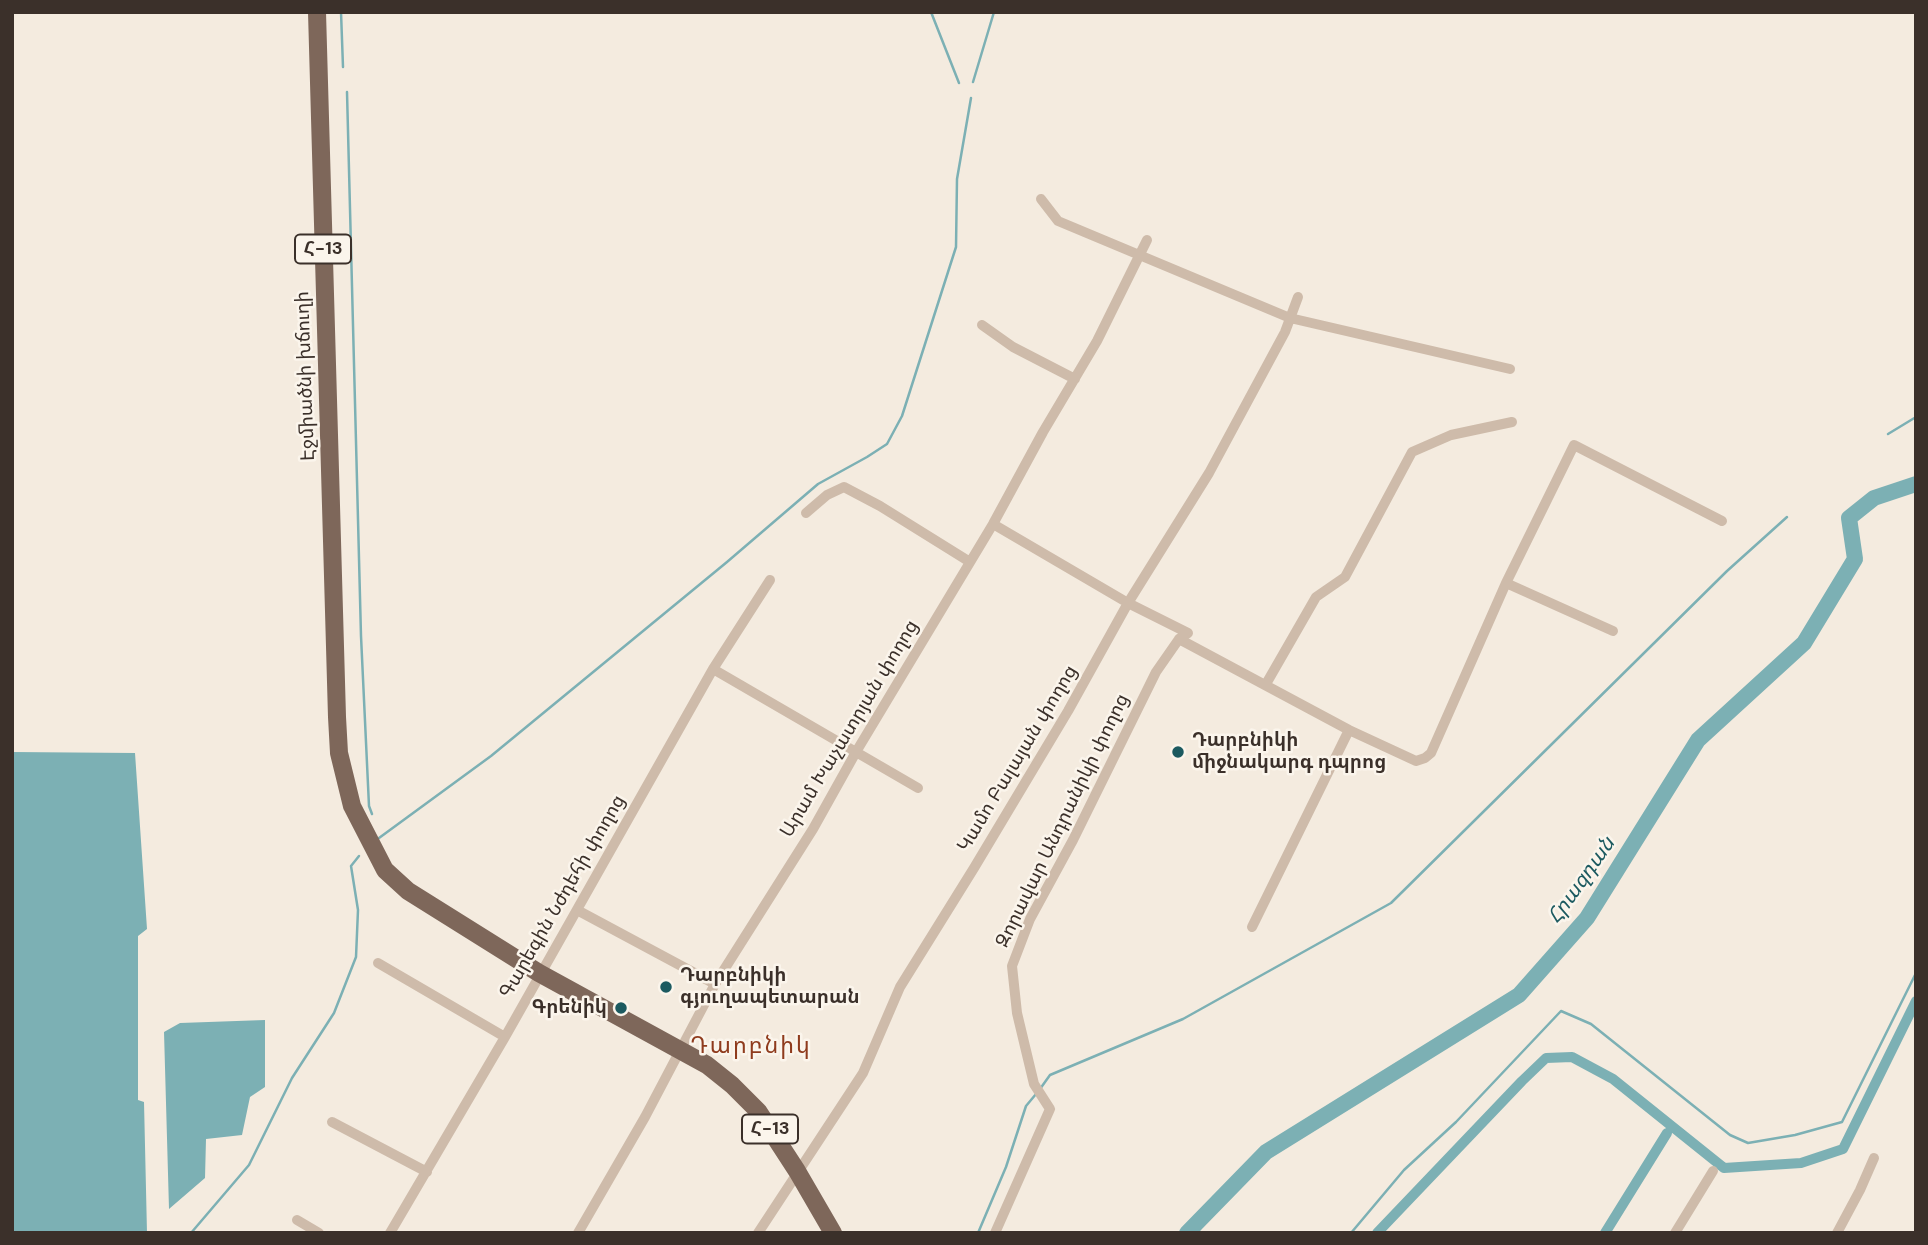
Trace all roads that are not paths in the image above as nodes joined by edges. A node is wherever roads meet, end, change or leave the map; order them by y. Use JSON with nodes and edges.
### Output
{"nodes":[{"id":1,"x":317,"y":12,"type":"edge"},
{"id":2,"x":1041,"y":199,"type":"dead end"},
{"id":3,"x":1147,"y":240,"type":"dead end"},
{"id":4,"x":1139,"y":255,"type":"junction"},
{"id":5,"x":1298,"y":297,"type":"dead end"},
{"id":6,"x":1290,"y":318,"type":"junction"},
{"id":7,"x":982,"y":325,"type":"dead end"},
{"id":8,"x":1510,"y":369,"type":"dead end"},
{"id":9,"x":1074,"y":380,"type":"junction"},
{"id":10,"x":1512,"y":422,"type":"dead end"},
{"id":11,"x":806,"y":513,"type":"dead end"},
{"id":12,"x":1722,"y":521,"type":"dead end"},
{"id":13,"x":993,"y":524,"type":"junction"},
{"id":14,"x":970,"y":562,"type":"junction"},
{"id":15,"x":770,"y":580,"type":"dead end"},
{"id":16,"x":1506,"y":583,"type":"junction"},
{"id":17,"x":1128,"y":603,"type":"junction"},
{"id":18,"x":1613,"y":631,"type":"dead end"},
{"id":19,"x":1180,"y":639,"type":"junction"},
{"id":20,"x":713,"y":669,"type":"junction"},
{"id":21,"x":1266,"y":684,"type":"junction"},
{"id":22,"x":1349,"y":730,"type":"junction"},
{"id":23,"x":856,"y":752,"type":"junction"},
{"id":24,"x":918,"y":788,"type":"dead end"},
{"id":25,"x":576,"y":910,"type":"junction"},
{"id":26,"x":1252,"y":927,"type":"dead end"},
{"id":27,"x":378,"y":963,"type":"dead end"},
{"id":28,"x":539,"y":973,"type":"junction"},
{"id":29,"x":715,"y":984,"type":"junction"},
{"id":30,"x":505,"y":1037,"type":"junction"},
{"id":31,"x":679,"y":1050,"type":"junction"},
{"id":32,"x":332,"y":1122,"type":"dead end"},
{"id":33,"x":1874,"y":1158,"type":"dead end"},
{"id":34,"x":797,"y":1171,"type":"junction"},
{"id":35,"x":1713,"y":1171,"type":"dead end"},
{"id":36,"x":427,"y":1172,"type":"junction"},
{"id":37,"x":297,"y":1220,"type":"dead end"},
{"id":38,"x":319,"y":1233,"type":"edge"},
{"id":39,"x":390,"y":1233,"type":"edge"},
{"id":40,"x":578,"y":1233,"type":"edge"},
{"id":41,"x":758,"y":1233,"type":"edge"},
{"id":42,"x":833,"y":1233,"type":"edge"},
{"id":43,"x":995,"y":1233,"type":"edge"},
{"id":44,"x":1675,"y":1233,"type":"edge"},
{"id":45,"x":1837,"y":1233,"type":"edge"}],
"edges":[{"from":1,"to":28,"type":"main road","name":"Էջմիածնի խճուղի","number":"Հ-13"},
{"from":2,"to":4,"type":"street"},
{"from":3,"to":4,"type":"street","name":"Արամ Խաչատրյան փողոց"},
{"from":4,"to":6,"type":"street"},
{"from":4,"to":9,"type":"street","name":"Արամ Խաչատրյան փողոց"},
{"from":5,"to":6,"type":"street","name":"Կամո Բալայան փողոց"},
{"from":6,"to":8,"type":"street"},
{"from":6,"to":17,"type":"street","name":"Կամո Բալայան փողոց"},
{"from":7,"to":9,"type":"street"},
{"from":9,"to":13,"type":"street","name":"Արամ Խաչատրյան փողոց"},
{"from":10,"to":21,"type":"street"},
{"from":11,"to":14,"type":"street"},
{"from":12,"to":16,"type":"street"},
{"from":13,"to":14,"type":"street","name":"Արամ Խաչատրյան փողոց"},
{"from":13,"to":17,"type":"street"},
{"from":14,"to":23,"type":"street","name":"Արամ Խաչատրյան փողոց"},
{"from":15,"to":20,"type":"street","name":"Գարեգին Նժդեհի փողոց"},
{"from":16,"to":18,"type":"street"},
{"from":16,"to":22,"type":"street"},
{"from":17,"to":19,"type":"street"},
{"from":17,"to":34,"type":"street","name":"Կամո Բալայան փողոց"},
{"from":19,"to":21,"type":"street"},
{"from":19,"to":43,"type":"street","name":"Զորավար Անդրանիկի փողոց"},
{"from":20,"to":23,"type":"street"},
{"from":20,"to":25,"type":"street","name":"Գարեգին Նժդեհի փողոց"},
{"from":21,"to":22,"type":"street"},
{"from":22,"to":26,"type":"street"},
{"from":23,"to":24,"type":"street"},
{"from":23,"to":29,"type":"street","name":"Արամ Խաչատրյան փողոց"},
{"from":25,"to":28,"type":"street","name":"Գարեգին Նժդեհի փողոց"},
{"from":25,"to":29,"type":"street"},
{"from":27,"to":30,"type":"street"},
{"from":28,"to":30,"type":"street","name":"Գարեգին Նժդեհի փողոց"},
{"from":28,"to":31,"type":"main road","number":"Հ-13"},
{"from":29,"to":31,"type":"street","name":"Արամ Խաչատրյան փողոց"},
{"from":30,"to":36,"type":"street","name":"Գարեգին Նժդեհի փողոց"},
{"from":31,"to":34,"type":"main road","number":"Հ-13"},
{"from":31,"to":40,"type":"street","name":"Արամ Խաչատրյան փողոց"},
{"from":32,"to":36,"type":"street"},
{"from":33,"to":45,"type":"street"},
{"from":34,"to":41,"type":"street","name":"Կամո Բալայան փողոց"},
{"from":34,"to":42,"type":"main road","number":"Հ-13"},
{"from":35,"to":44,"type":"street"},
{"from":36,"to":39,"type":"street","name":"Գարեգին Նժդեհի փողոց"},
{"from":37,"to":38,"type":"street"}]}
